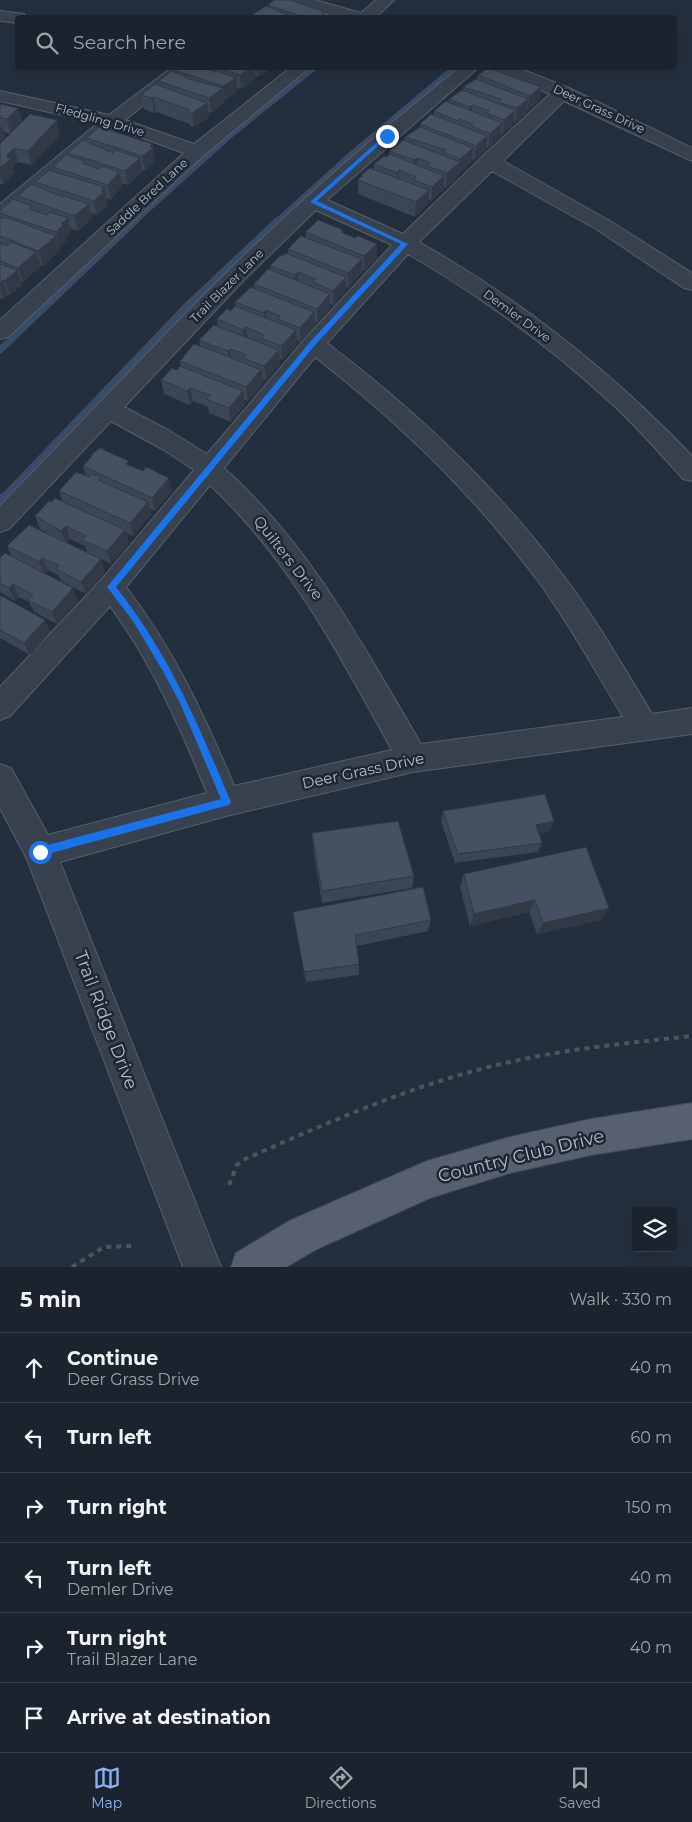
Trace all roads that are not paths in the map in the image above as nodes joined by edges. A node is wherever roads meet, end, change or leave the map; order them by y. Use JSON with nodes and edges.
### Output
{"nodes":[{"id":1,"x":297,"y":0,"type":"edge"},
{"id":2,"x":386,"y":0,"type":"edge"},
{"id":3,"x":350,"y":15,"type":"edge"},
{"id":4,"x":368,"y":15,"type":"edge"},
{"id":5,"x":0,"y":16,"type":"edge"},
{"id":6,"x":15,"y":18,"type":"edge"},
{"id":7,"x":178,"y":70,"type":"edge"},
{"id":8,"x":298,"y":70,"type":"edge"},
{"id":9,"x":467,"y":70,"type":"edge"},
{"id":10,"x":509,"y":70,"type":"edge"},
{"id":11,"x":563,"y":92,"type":"junction"},
{"id":12,"x":0,"y":96,"type":"edge"},
{"id":13,"x":112,"y":121,"type":"junction"},
{"id":14,"x":197,"y":151,"type":"junction"},
{"id":15,"x":692,"y":155,"type":"edge"},
{"id":16,"x":489,"y":161,"type":"junction"},
{"id":17,"x":8,"y":198,"type":"edge"},
{"id":18,"x":313,"y":202,"type":"junction"},
{"id":19,"x":0,"y":214,"type":"edge"},
{"id":20,"x":405,"y":244,"type":"junction"},
{"id":21,"x":692,"y":283,"type":"edge"},
{"id":22,"x":0,"y":331,"type":"edge"},
{"id":23,"x":312,"y":344,"type":"junction"},
{"id":24,"x":108,"y":409,"type":"junction"},
{"id":25,"x":209,"y":469,"type":"junction"},
{"id":26,"x":692,"y":472,"type":"edge"},
{"id":27,"x":0,"y":522,"type":"edge"},
{"id":28,"x":111,"y":587,"type":"junction"},
{"id":29,"x":0,"y":708,"type":"edge"},
{"id":30,"x":692,"y":721,"type":"edge"},
{"id":31,"x":644,"y":727,"type":"junction"},
{"id":32,"x":413,"y":759,"type":"junction"},
{"id":33,"x":0,"y":778,"type":"edge"},
{"id":34,"x":226,"y":802,"type":"junction"},
{"id":35,"x":40,"y":852,"type":"junction"},
{"id":36,"x":692,"y":1121,"type":"edge"},
{"id":37,"x":202,"y":1267,"type":"edge"},
{"id":38,"x":250,"y":1267,"type":"edge"}],
"edges":[{"from":1,"to":3,"type":"street"},
{"from":2,"to":4,"type":"street"},
{"from":5,"to":6,"type":"street"},
{"from":7,"to":13,"type":"street"},
{"from":8,"to":14,"type":"street","name":"Saddle Bred Lane"},
{"from":9,"to":18,"type":"street","name":"Trail Blazer Lane"},
{"from":10,"to":11,"type":"street","name":"Deer Grass Drive"},
{"from":11,"to":15,"type":"street","name":"Deer Grass Drive"},
{"from":11,"to":16,"type":"street"},
{"from":12,"to":13,"type":"street","name":"Fledgling Drive"},
{"from":13,"to":14,"type":"street","name":"Fledgling Drive"},
{"from":13,"to":17,"type":"street"},
{"from":14,"to":22,"type":"street","name":"Saddle Bred Lane"},
{"from":16,"to":20,"type":"street"},
{"from":16,"to":21,"type":"street"},
{"from":17,"to":19,"type":"street"},
{"from":18,"to":20,"type":"street","name":"Demler Drive"},
{"from":18,"to":24,"type":"street","name":"Trail Blazer Lane"},
{"from":20,"to":23,"type":"street"},
{"from":20,"to":26,"type":"street","name":"Demler Drive"},
{"from":23,"to":25,"type":"street"},
{"from":23,"to":31,"type":"street"},
{"from":24,"to":25,"type":"street","name":"Quilters Drive"},
{"from":24,"to":27,"type":"street","name":"Trail Blazer Lane"},
{"from":25,"to":28,"type":"street"},
{"from":25,"to":32,"type":"street","name":"Quilters Drive"},
{"from":28,"to":29,"type":"street"},
{"from":28,"to":34,"type":"street"},
{"from":30,"to":31,"type":"street","name":"Deer Grass Drive"},
{"from":31,"to":32,"type":"street","name":"Deer Grass Drive"},
{"from":32,"to":34,"type":"street","name":"Deer Grass Drive"},
{"from":33,"to":35,"type":"street","name":"Trail Ridge Drive"},
{"from":34,"to":35,"type":"street","name":"Deer Grass Drive"},
{"from":35,"to":37,"type":"street","name":"Trail Ridge Drive"},
{"from":36,"to":38,"type":"main road","name":"Country Club Drive"}]}
